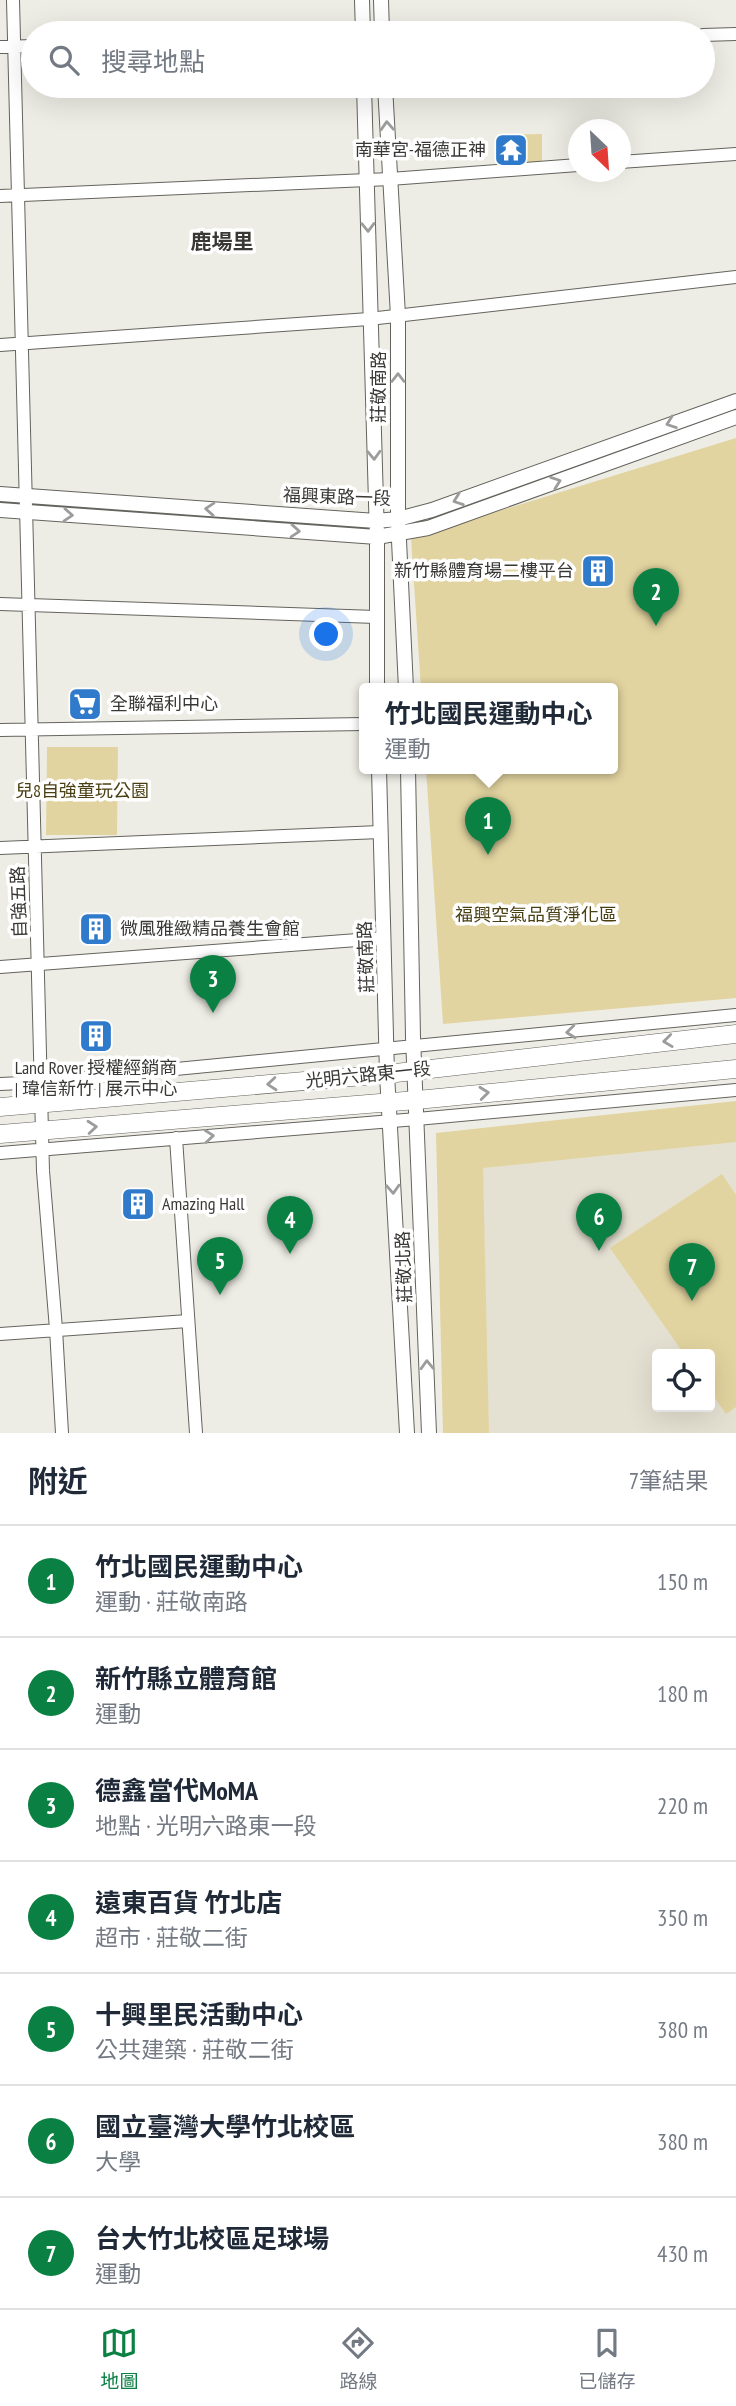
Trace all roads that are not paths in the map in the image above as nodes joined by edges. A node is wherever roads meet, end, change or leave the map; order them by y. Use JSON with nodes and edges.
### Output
{"nodes":[{"id":1,"x":13,"y":0,"type":"edge"},
{"id":2,"x":362,"y":0,"type":"edge"},
{"id":3,"x":381,"y":0,"type":"edge"},
{"id":4,"x":363,"y":21,"type":"edge"},
{"id":5,"x":382,"y":21,"type":"edge"},
{"id":6,"x":736,"y":34,"type":"edge"},
{"id":7,"x":715,"y":35,"type":"edge"},
{"id":8,"x":0,"y":47,"type":"edge"},
{"id":9,"x":14,"y":47,"type":"junction"},
{"id":10,"x":21,"y":47,"type":"edge"},
{"id":11,"x":364,"y":98,"type":"edge"},
{"id":12,"x":386,"y":98,"type":"edge"},
{"id":13,"x":736,"y":154,"type":"edge"},
{"id":14,"x":631,"y":161,"type":"edge"},
{"id":15,"x":568,"y":166,"type":"edge"},
{"id":16,"x":390,"y":179,"type":"junction"},
{"id":17,"x":366,"y":180,"type":"junction"},
{"id":18,"x":0,"y":196,"type":"edge"},
{"id":19,"x":18,"y":196,"type":"junction"},
{"id":20,"x":736,"y":277,"type":"edge"},
{"id":21,"x":398,"y":316,"type":"junction"},
{"id":22,"x":369,"y":319,"type":"junction"},
{"id":23,"x":21,"y":344,"type":"junction"},
{"id":24,"x":0,"y":345,"type":"edge"},
{"id":25,"x":736,"y":401,"type":"edge"},
{"id":26,"x":736,"y":417,"type":"edge"},
{"id":27,"x":0,"y":494,"type":"edge"},
{"id":28,"x":25,"y":496,"type":"junction"},
{"id":29,"x":0,"y":510,"type":"edge"},
{"id":30,"x":25,"y":512,"type":"junction"},
{"id":31,"x":398,"y":519,"type":"junction"},
{"id":32,"x":376,"y":521,"type":"junction"},
{"id":33,"x":399,"y":535,"type":"junction"},
{"id":34,"x":377,"y":537,"type":"junction"},
{"id":35,"x":0,"y":604,"type":"edge"},
{"id":36,"x":27,"y":604,"type":"junction"},
{"id":37,"x":376,"y":617,"type":"junction"},
{"id":38,"x":377,"y":683,"type":"edge"},
{"id":39,"x":406,"y":683,"type":"edge"},
{"id":40,"x":359,"y":724,"type":"edge"},
{"id":41,"x":0,"y":730,"type":"edge"},
{"id":42,"x":30,"y":730,"type":"junction"},
{"id":43,"x":379,"y":774,"type":"edge"},
{"id":44,"x":408,"y":774,"type":"edge"},
{"id":45,"x":380,"y":832,"type":"junction"},
{"id":46,"x":34,"y":847,"type":"junction"},
{"id":47,"x":0,"y":848,"type":"edge"},
{"id":48,"x":384,"y":938,"type":"junction"},
{"id":49,"x":39,"y":964,"type":"junction"},
{"id":50,"x":0,"y":967,"type":"edge"},
{"id":51,"x":736,"y":1016,"type":"edge"},
{"id":52,"x":736,"y":1034,"type":"edge"},
{"id":53,"x":414,"y":1048,"type":"junction"},
{"id":54,"x":387,"y":1050,"type":"junction"},
{"id":55,"x":736,"y":1069,"type":"edge"},
{"id":56,"x":415,"y":1071,"type":"junction"},
{"id":57,"x":387,"y":1074,"type":"junction"},
{"id":58,"x":42,"y":1082,"type":"junction"},
{"id":59,"x":0,"y":1084,"type":"edge"},
{"id":60,"x":736,"y":1090,"type":"edge"},
{"id":61,"x":416,"y":1100,"type":"junction"},
{"id":62,"x":389,"y":1102,"type":"junction"},
{"id":63,"x":43,"y":1103,"type":"junction"},
{"id":64,"x":0,"y":1107,"type":"edge"},
{"id":65,"x":417,"y":1119,"type":"junction"},
{"id":66,"x":390,"y":1121,"type":"junction"},
{"id":67,"x":0,"y":1135,"type":"edge"},
{"id":68,"x":176,"y":1138,"type":"junction"},
{"id":69,"x":44,"y":1140,"type":"junction"},
{"id":70,"x":0,"y":1153,"type":"edge"},
{"id":71,"x":188,"y":1321,"type":"junction"},
{"id":72,"x":57,"y":1329,"type":"junction"},
{"id":73,"x":0,"y":1334,"type":"edge"},
{"id":74,"x":62,"y":1433,"type":"edge"},
{"id":75,"x":196,"y":1433,"type":"edge"},
{"id":76,"x":407,"y":1433,"type":"edge"},
{"id":77,"x":429,"y":1433,"type":"edge"}],
"edges":[{"from":1,"to":9,"type":"street","name":"自強五路"},
{"from":2,"to":4,"type":"street"},
{"from":3,"to":5,"type":"street"},
{"from":6,"to":7,"type":"street"},
{"from":8,"to":9,"type":"street"},
{"from":9,"to":10,"type":"street"},
{"from":9,"to":19,"type":"street","name":"自強五路"},
{"from":11,"to":17,"type":"street","name":"莊敬南路"},
{"from":16,"to":12,"type":"street","name":"莊敬南路","one_way":true},
{"from":13,"to":14,"type":"street"},
{"from":15,"to":16,"type":"street"},
{"from":16,"to":17,"type":"street"},
{"from":16,"to":21,"type":"street","name":"莊敬南路"},
{"from":17,"to":19,"type":"street"},
{"from":17,"to":22,"type":"street","name":"莊敬南路","one_way":true},
{"from":18,"to":19,"type":"street"},
{"from":19,"to":23,"type":"street","name":"自強五路"},
{"from":20,"to":21,"type":"street"},
{"from":21,"to":22,"type":"street"},
{"from":31,"to":21,"type":"street","name":"莊敬南路","one_way":true},
{"from":22,"to":23,"type":"street"},
{"from":22,"to":32,"type":"street","name":"莊敬南路","one_way":true},
{"from":23,"to":24,"type":"street"},
{"from":23,"to":28,"type":"street","name":"自強五路"},
{"from":25,"to":31,"type":"street","name":"福興東路一段","one_way":true},
{"from":33,"to":26,"type":"street","name":"福興東路一段","one_way":true},
{"from":27,"to":28,"type":"street","name":"福興東路一段"},
{"from":28,"to":30,"type":"street","name":"自強五路"},
{"from":32,"to":28,"type":"street","name":"福興東路一段","one_way":true},
{"from":29,"to":30,"type":"street","name":"福興東路一段"},
{"from":30,"to":34,"type":"street","name":"福興東路一段","one_way":true},
{"from":30,"to":36,"type":"street","name":"自強五路"},
{"from":31,"to":32,"type":"street","name":"福興東路一段"},
{"from":31,"to":33,"type":"street","name":"莊敬南路"},
{"from":32,"to":34,"type":"street","name":"莊敬南路"},
{"from":33,"to":34,"type":"street","name":"福興東路一段"},
{"from":33,"to":39,"type":"street","name":"莊敬南路"},
{"from":34,"to":37,"type":"street","name":"莊敬南路"},
{"from":35,"to":36,"type":"street"},
{"from":36,"to":37,"type":"street"},
{"from":36,"to":42,"type":"street","name":"自強五路"},
{"from":37,"to":38,"type":"street","name":"莊敬南路"},
{"from":40,"to":42,"type":"street"},
{"from":41,"to":42,"type":"street"},
{"from":42,"to":46,"type":"street","name":"自強五路"},
{"from":43,"to":45,"type":"street","name":"莊敬南路"},
{"from":44,"to":53,"type":"street"},
{"from":45,"to":46,"type":"street"},
{"from":45,"to":48,"type":"street","name":"莊敬南路"},
{"from":46,"to":47,"type":"street"},
{"from":46,"to":49,"type":"street","name":"自強五路"},
{"from":48,"to":49,"type":"street"},
{"from":48,"to":54,"type":"street","name":"莊敬南路"},
{"from":49,"to":50,"type":"street"},
{"from":49,"to":58,"type":"street","name":"自強五路"},
{"from":51,"to":53,"type":"street","name":"光明六路東一段","one_way":true},
{"from":52,"to":56,"type":"main road","name":"光明六路東一段","one_way":true},
{"from":53,"to":54,"type":"street","name":"光明六路東一段"},
{"from":53,"to":56,"type":"street"},
{"from":54,"to":57,"type":"street","name":"莊敬南路"},
{"from":54,"to":58,"type":"street","name":"光明六路東一段"},
{"from":61,"to":55,"type":"main road","name":"光明六路東一段","one_way":true},
{"from":56,"to":57,"type":"main road","name":"光明六路東一段"},
{"from":56,"to":61,"type":"street"},
{"from":57,"to":62,"type":"street","name":"莊敬南路"},
{"from":57,"to":63,"type":"main road","name":"光明六路東一段","one_way":true},
{"from":58,"to":59,"type":"street","name":"光明六路東一段"},
{"from":58,"to":63,"type":"street","name":"自強五路"},
{"from":60,"to":65,"type":"street","name":"光明六路東一段"},
{"from":61,"to":62,"type":"main road","name":"光明六路東一段"},
{"from":61,"to":65,"type":"street","name":"莊敬北路"},
{"from":62,"to":66,"type":"street","name":"莊敬北路"},
{"from":69,"to":62,"type":"main road","name":"光明六路東一段","one_way":true},
{"from":63,"to":64,"type":"main road","name":"光明六路東一段"},
{"from":63,"to":69,"type":"street","name":"自強五路"},
{"from":65,"to":66,"type":"street","name":"光明六路東一段"},
{"from":77,"to":65,"type":"street","name":"莊敬北路","one_way":true},
{"from":68,"to":66,"type":"street","name":"光明六路東一段","one_way":true},
{"from":66,"to":76,"type":"street","name":"莊敬北路","one_way":true},
{"from":67,"to":69,"type":"main road","name":"光明六路東一段"},
{"from":68,"to":69,"type":"street","name":"光明六路東一段"},
{"from":68,"to":71,"type":"street"},
{"from":69,"to":70,"type":"street","name":"光明六路東一段"},
{"from":69,"to":72,"type":"street","name":"自強五路"},
{"from":71,"to":72,"type":"street"},
{"from":71,"to":75,"type":"street"},
{"from":72,"to":73,"type":"street"},
{"from":72,"to":74,"type":"street","name":"自強五路"}]}
